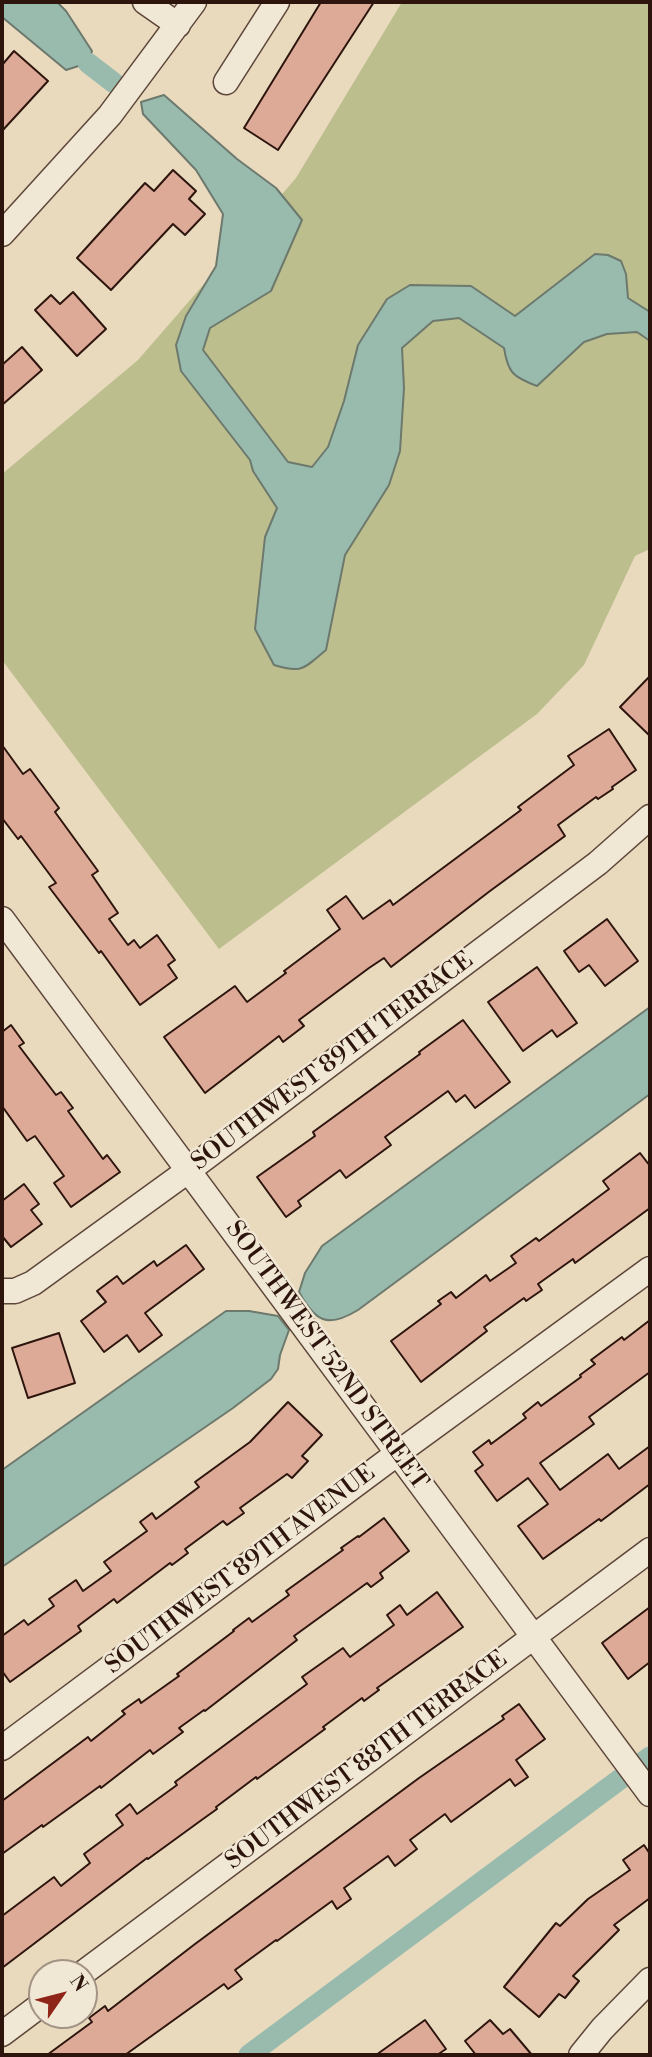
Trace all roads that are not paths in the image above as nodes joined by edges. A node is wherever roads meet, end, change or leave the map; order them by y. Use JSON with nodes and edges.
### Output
{"nodes":[{"id":1,"x":145,"y":2,"type":"edge"},
{"id":2,"x":194,"y":2,"type":"edge"},
{"id":3,"x":278,"y":2,"type":"edge"},
{"id":4,"x":177,"y":25,"type":"junction"},
{"id":5,"x":226,"y":82,"type":"dead end"},
{"id":6,"x":2,"y":234,"type":"edge"},
{"id":7,"x":650,"y":817,"type":"edge"},
{"id":8,"x":2,"y":919,"type":"edge"},
{"id":9,"x":189,"y":1170,"type":"junction"},
{"id":10,"x":650,"y":1269,"type":"edge"},
{"id":11,"x":4,"y":1291,"type":"edge"},
{"id":12,"x":398,"y":1453,"type":"junction"},
{"id":13,"x":650,"y":1550,"type":"edge"},
{"id":14,"x":534,"y":1637,"type":"junction"},
{"id":15,"x":2,"y":1748,"type":"edge"},
{"id":16,"x":650,"y":1794,"type":"edge"},
{"id":17,"x":98,"y":1962,"type":"edge"},
{"id":18,"x":650,"y":1980,"type":"edge"},
{"id":19,"x":28,"y":2014,"type":"edge"},
{"id":20,"x":2,"y":2034,"type":"edge"},
{"id":21,"x":581,"y":2055,"type":"edge"}],
"edges":[{"from":1,"to":4,"type":"street"},
{"from":2,"to":4,"type":"street"},
{"from":3,"to":5,"type":"street"},
{"from":4,"to":6,"type":"street"},
{"from":7,"to":9,"type":"street","name":"SOUTHWEST 89TH TERRACE"},
{"from":8,"to":9,"type":"street","name":"SOUTHWEST 52ND STREET"},
{"from":9,"to":11,"type":"street","name":"SOUTHWEST 89TH TERRACE"},
{"from":9,"to":12,"type":"street","name":"SOUTHWEST 52ND STREET"},
{"from":10,"to":12,"type":"street","name":"SOUTHWEST 89TH AVENUE"},
{"from":12,"to":14,"type":"street","name":"SOUTHWEST 52ND STREET"},
{"from":12,"to":15,"type":"street","name":"SOUTHWEST 89TH AVENUE"},
{"from":13,"to":14,"type":"street","name":"SOUTHWEST 88TH TERRACE"},
{"from":14,"to":16,"type":"street","name":"SOUTHWEST 52ND STREET"},
{"from":14,"to":17,"type":"street","name":"SOUTHWEST 88TH TERRACE"},
{"from":18,"to":21,"type":"street"},
{"from":19,"to":20,"type":"street"}]}
